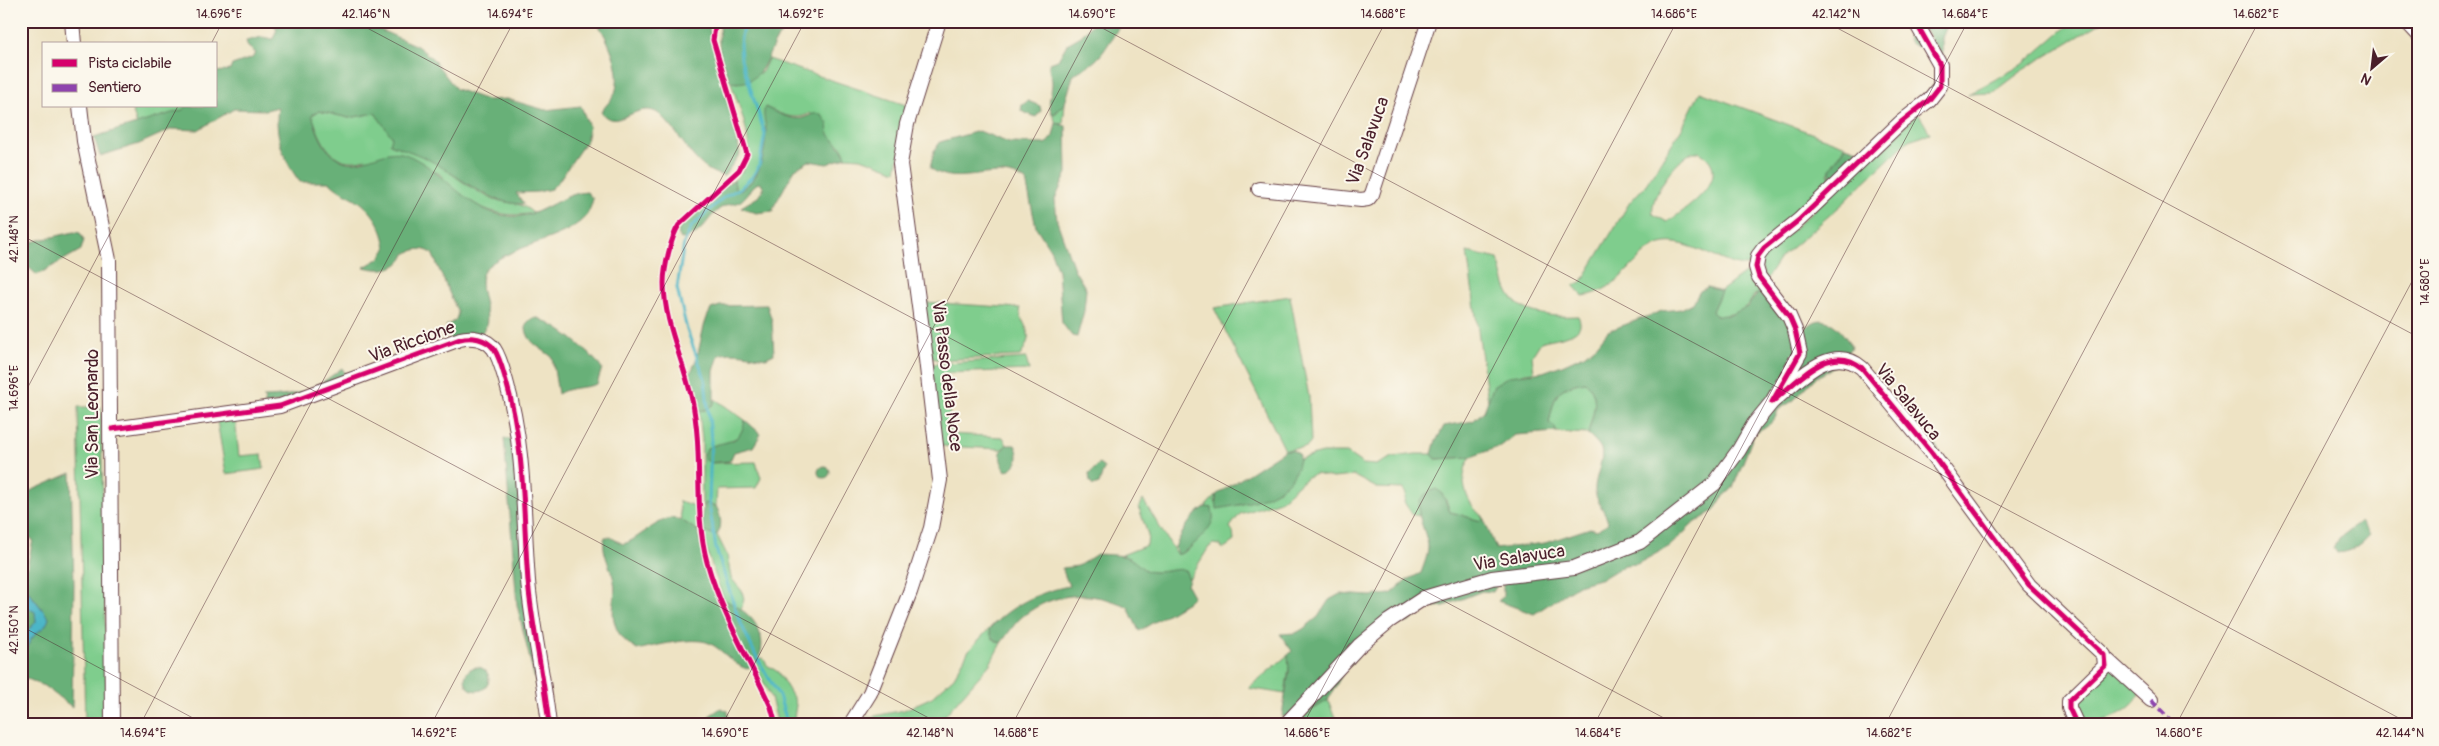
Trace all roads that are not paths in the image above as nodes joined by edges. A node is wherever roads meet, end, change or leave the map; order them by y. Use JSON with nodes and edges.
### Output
{"nodes":[{"id":1,"x":72,"y":21,"type":"edge"},
{"id":2,"x":939,"y":21,"type":"edge"},
{"id":3,"x":1429,"y":21,"type":"edge"},
{"id":4,"x":1915,"y":21,"type":"edge"},
{"id":5,"x":2406,"y":21,"type":"edge"},
{"id":6,"x":2418,"y":34,"type":"edge"},
{"id":7,"x":74,"y":42,"type":"edge"},
{"id":8,"x":80,"y":108,"type":"edge"},
{"id":9,"x":1260,"y":189,"type":"dead end"},
{"id":10,"x":1772,"y":402,"type":"junction"},
{"id":11,"x":112,"y":429,"type":"junction"},
{"id":12,"x":2106,"y":660,"type":"junction"},
{"id":13,"x":2152,"y":700,"type":"dead end"},
{"id":14,"x":112,"y":725,"type":"edge"},
{"id":15,"x":549,"y":725,"type":"edge"},
{"id":16,"x":850,"y":725,"type":"edge"},
{"id":17,"x":1285,"y":725,"type":"edge"},
{"id":18,"x":2077,"y":725,"type":"edge"}],
"edges":[{"from":1,"to":7,"type":"street"},
{"from":2,"to":16,"type":"street","name":"Via Passo della Noce"},
{"from":3,"to":9,"type":"street","name":"Via Salavuca"},
{"from":4,"to":10,"type":"street","name":"Via Salavuca"},
{"from":5,"to":6,"type":"street"},
{"from":8,"to":11,"type":"street","name":"Via San Leonardo"},
{"from":10,"to":12,"type":"street","name":"Via Salavuca"},
{"from":10,"to":17,"type":"street","name":"Via Salavuca"},
{"from":11,"to":14,"type":"street","name":"Via San Leonardo"},
{"from":11,"to":15,"type":"street","name":"Via Riccione"},
{"from":12,"to":13,"type":"street","name":"Via Salavuca"},
{"from":12,"to":18,"type":"street"}]}
